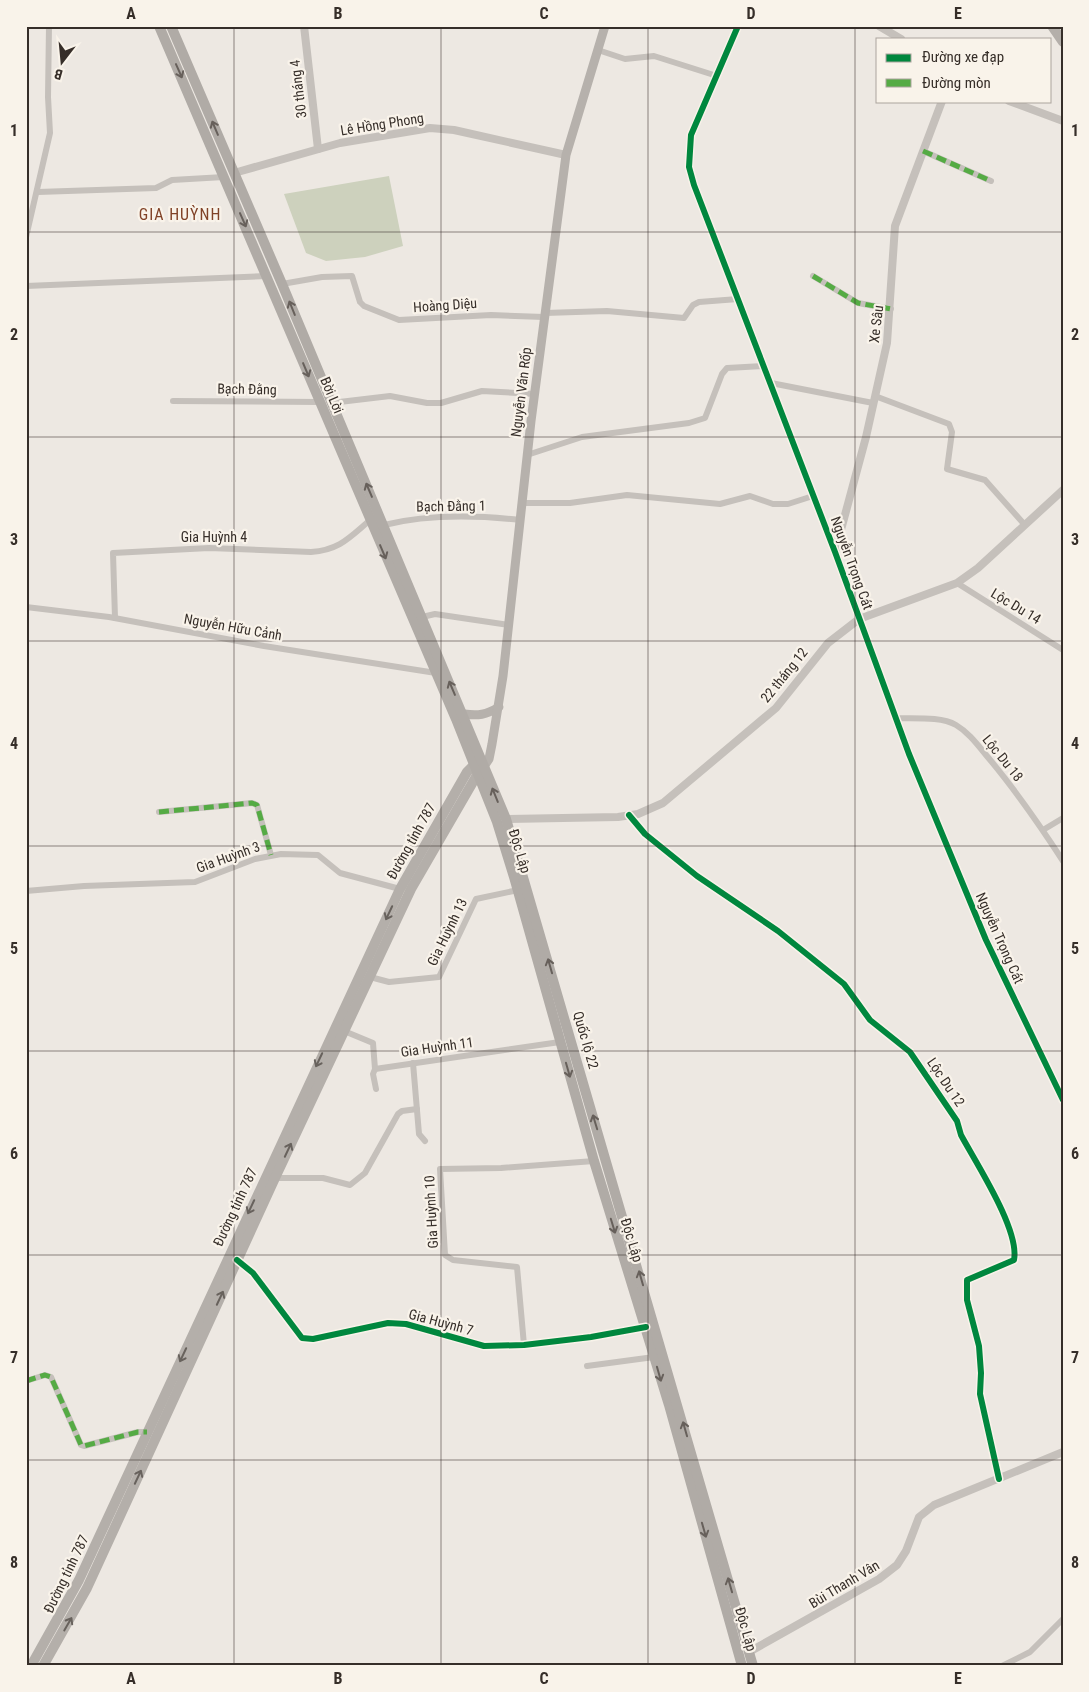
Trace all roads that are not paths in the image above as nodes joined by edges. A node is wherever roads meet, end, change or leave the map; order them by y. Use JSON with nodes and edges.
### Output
{"nodes":[{"id":1,"x":49,"y":26,"type":"edge"},
{"id":2,"x":159,"y":26,"type":"edge"},
{"id":3,"x":171,"y":26,"type":"edge"},
{"id":4,"x":304,"y":26,"type":"edge"},
{"id":5,"x":606,"y":26,"type":"edge"},
{"id":6,"x":738,"y":26,"type":"edge"},
{"id":7,"x":879,"y":26,"type":"edge"},
{"id":8,"x":1052,"y":26,"type":"edge"},
{"id":9,"x":899,"y":38,"type":"edge"},
{"id":10,"x":1063,"y":42,"type":"edge"},
{"id":11,"x":598,"y":50,"type":"junction"},
{"id":12,"x":717,"y":76,"type":"junction"},
{"id":13,"x":942,"y":102,"type":"edge"},
{"id":14,"x":1012,"y":102,"type":"edge"},
{"id":15,"x":1063,"y":121,"type":"edge"},
{"id":16,"x":318,"y":149,"type":"junction"},
{"id":17,"x":923,"y":151,"type":"junction"},
{"id":18,"x":566,"y":155,"type":"junction"},
{"id":19,"x":234,"y":173,"type":"junction"},
{"id":20,"x":224,"y":177,"type":"junction"},
{"id":21,"x":991,"y":181,"type":"dead end"},
{"id":22,"x":38,"y":192,"type":"junction"},
{"id":23,"x":26,"y":237,"type":"edge"},
{"id":24,"x":267,"y":276,"type":"junction"},
{"id":25,"x":813,"y":276,"type":"dead end"},
{"id":26,"x":282,"y":284,"type":"junction"},
{"id":27,"x":26,"y":286,"type":"edge"},
{"id":28,"x":738,"y":299,"type":"junction"},
{"id":29,"x":891,"y":309,"type":"junction"},
{"id":30,"x":544,"y":315,"type":"junction"},
{"id":31,"x":763,"y":366,"type":"junction"},
{"id":32,"x":770,"y":383,"type":"junction"},
{"id":33,"x":534,"y":394,"type":"junction"},
{"id":34,"x":874,"y":400,"type":"junction"},
{"id":35,"x":174,"y":401,"type":"dead end"},
{"id":36,"x":320,"y":402,"type":"junction"},
{"id":37,"x":331,"y":403,"type":"junction"},
{"id":38,"x":527,"y":455,"type":"junction"},
{"id":39,"x":1063,"y":490,"type":"edge"},
{"id":40,"x":813,"y":496,"type":"junction"},
{"id":41,"x":522,"y":503,"type":"junction"},
{"id":42,"x":520,"y":520,"type":"junction"},
{"id":43,"x":369,"y":521,"type":"junction"},
{"id":44,"x":384,"y":524,"type":"junction"},
{"id":45,"x":1024,"y":524,"type":"junction"},
{"id":46,"x":835,"y":552,"type":"junction"},
{"id":47,"x":957,"y":583,"type":"junction"},
{"id":48,"x":26,"y":607,"type":"edge"},
{"id":49,"x":422,"y":617,"type":"junction"},
{"id":50,"x":115,"y":618,"type":"junction"},
{"id":51,"x":859,"y":619,"type":"junction"},
{"id":52,"x":509,"y":625,"type":"junction"},
{"id":53,"x":1063,"y":650,"type":"edge"},
{"id":54,"x":436,"y":673,"type":"junction"},
{"id":55,"x":499,"y":706,"type":"junction"},
{"id":56,"x":464,"y":714,"type":"junction"},
{"id":57,"x":895,"y":718,"type":"junction"},
{"id":58,"x":485,"y":765,"type":"junction"},
{"id":59,"x":476,"y":770,"type":"junction"},
{"id":60,"x":159,"y":812,"type":"dead end"},
{"id":61,"x":630,"y":815,"type":"junction"},
{"id":62,"x":1063,"y":818,"type":"edge"},
{"id":63,"x":501,"y":821,"type":"junction"},
{"id":64,"x":1043,"y":830,"type":"junction"},
{"id":65,"x":271,"y":855,"type":"junction"},
{"id":66,"x":1063,"y":861,"type":"edge"},
{"id":67,"x":400,"y":889,"type":"junction"},
{"id":68,"x":518,"y":890,"type":"junction"},
{"id":69,"x":26,"y":891,"type":"edge"},
{"id":70,"x":370,"y":977,"type":"junction"},
{"id":71,"x":344,"y":1031,"type":"junction"},
{"id":72,"x":560,"y":1042,"type":"junction"},
{"id":73,"x":413,"y":1063,"type":"junction"},
{"id":74,"x":375,"y":1069,"type":"junction"},
{"id":75,"x":376,"y":1089,"type":"dead end"},
{"id":76,"x":1063,"y":1100,"type":"edge"},
{"id":77,"x":417,"y":1109,"type":"junction"},
{"id":78,"x":425,"y":1141,"type":"dead end"},
{"id":79,"x":594,"y":1161,"type":"junction"},
{"id":80,"x":275,"y":1178,"type":"junction"},
{"id":81,"x":238,"y":1260,"type":"junction"},
{"id":82,"x":650,"y":1326,"type":"junction"},
{"id":83,"x":524,"y":1345,"type":"junction"},
{"id":84,"x":654,"y":1356,"type":"junction"},
{"id":85,"x":587,"y":1366,"type":"dead end"},
{"id":86,"x":26,"y":1381,"type":"edge"},
{"id":87,"x":147,"y":1432,"type":"junction"},
{"id":88,"x":1063,"y":1452,"type":"edge"},
{"id":89,"x":999,"y":1479,"type":"junction"},
{"id":90,"x":1063,"y":1620,"type":"edge"},
{"id":91,"x":749,"y":1652,"type":"junction"},
{"id":92,"x":32,"y":1666,"type":"edge"},
{"id":93,"x":44,"y":1666,"type":"edge"},
{"id":94,"x":742,"y":1666,"type":"edge"},
{"id":95,"x":753,"y":1666,"type":"edge"},
{"id":96,"x":1002,"y":1666,"type":"edge"}],
"edges":[{"from":1,"to":22,"type":"street"},
{"from":2,"to":20,"type":"highway","name":"Bời Lời","one_way":true},
{"from":19,"to":3,"type":"highway","name":"Bời Lời","one_way":true},
{"from":4,"to":16,"type":"street","name":"30 tháng 4"},
{"from":5,"to":11,"type":"main road","name":"Nguyễn Văn Rốp"},
{"from":6,"to":12,"type":"street","name":"Nguyễn Trọng Cát"},
{"from":7,"to":9,"type":"street"},
{"from":8,"to":10,"type":"main road"},
{"from":11,"to":12,"type":"street"},
{"from":11,"to":18,"type":"main road","name":"Nguyễn Văn Rốp"},
{"from":12,"to":28,"type":"street","name":"Nguyễn Trọng Cát"},
{"from":13,"to":17,"type":"street","name":"Xe Sâu"},
{"from":14,"to":15,"type":"street"},
{"from":16,"to":18,"type":"street","name":"Lê Hồng Phong"},
{"from":16,"to":19,"type":"street","name":"Lê Hồng Phong"},
{"from":17,"to":21,"type":"street"},
{"from":17,"to":29,"type":"street","name":"Xe Sâu"},
{"from":18,"to":30,"type":"main road","name":"Nguyễn Văn Rốp"},
{"from":19,"to":20,"type":"highway"},
{"from":19,"to":26,"type":"highway","name":"Bời Lời"},
{"from":20,"to":22,"type":"street"},
{"from":20,"to":24,"type":"highway","name":"Bời Lời","one_way":true},
{"from":22,"to":23,"type":"street"},
{"from":24,"to":27,"type":"street"},
{"from":24,"to":36,"type":"highway","name":"Bời Lời","one_way":true},
{"from":25,"to":29,"type":"street"},
{"from":26,"to":30,"type":"street","name":"Hoàng Diệu"},
{"from":37,"to":26,"type":"highway","name":"Bời Lời","one_way":true},
{"from":28,"to":30,"type":"street","name":"Hoàng Diệu"},
{"from":28,"to":31,"type":"street","name":"Nguyễn Trọng Cát"},
{"from":29,"to":34,"type":"street","name":"Xe Sâu"},
{"from":30,"to":33,"type":"main road","name":"Nguyễn Văn Rốp"},
{"from":31,"to":32,"type":"street","name":"Nguyễn Trọng Cát"},
{"from":31,"to":38,"type":"street"},
{"from":32,"to":34,"type":"street"},
{"from":32,"to":40,"type":"street","name":"Nguyễn Trọng Cát"},
{"from":33,"to":37,"type":"street"},
{"from":33,"to":38,"type":"main road","name":"Nguyễn Văn Rốp"},
{"from":34,"to":45,"type":"street"},
{"from":34,"to":46,"type":"street","name":"Xe Sâu"},
{"from":35,"to":36,"type":"street","name":"Bạch Đằng"},
{"from":36,"to":43,"type":"highway","name":"Bời Lời"},
{"from":44,"to":37,"type":"highway","name":"Bời Lời","one_way":true},
{"from":38,"to":41,"type":"main road","name":"Nguyễn Văn Rốp"},
{"from":39,"to":45,"type":"street","name":"22 tháng 12"},
{"from":40,"to":41,"type":"street"},
{"from":40,"to":46,"type":"street","name":"Nguyễn Trọng Cát"},
{"from":41,"to":42,"type":"main road","name":"Nguyễn Văn Rốp"},
{"from":42,"to":44,"type":"street","name":"Bạch Đằng 1"},
{"from":42,"to":52,"type":"main road","name":"Nguyễn Văn Rốp"},
{"from":43,"to":50,"type":"street","name":"Gia Huỳnh 4"},
{"from":43,"to":54,"type":"highway","name":"Bời Lời","one_way":true},
{"from":44,"to":49,"type":"highway","name":"Bời Lời"},
{"from":45,"to":47,"type":"street","name":"22 tháng 12"},
{"from":46,"to":51,"type":"street","name":"Nguyễn Trọng Cát"},
{"from":47,"to":51,"type":"street","name":"22 tháng 12"},
{"from":47,"to":53,"type":"street","name":"Lộc Du 14"},
{"from":48,"to":50,"type":"street","name":"Nguyễn Hữu Cảnh"},
{"from":49,"to":52,"type":"street"},
{"from":56,"to":49,"type":"highway","name":"Bời Lời","one_way":true},
{"from":50,"to":54,"type":"street","name":"Nguyễn Hữu Cảnh"},
{"from":51,"to":57,"type":"street","name":"Nguyễn Trọng Cát"},
{"from":51,"to":61,"type":"street","name":"22 tháng 12"},
{"from":52,"to":55,"type":"main road","name":"Nguyễn Văn Rốp"},
{"from":54,"to":59,"type":"highway","name":"Bời Lời"},
{"from":55,"to":56,"type":"main road"},
{"from":55,"to":58,"type":"main road","name":"Nguyễn Văn Rốp"},
{"from":56,"to":58,"type":"highway","name":"Bời Lời"},
{"from":57,"to":64,"type":"street","name":"Lộc Du 18"},
{"from":57,"to":76,"type":"street","name":"Nguyễn Trọng Cát"},
{"from":58,"to":59,"type":"highway"},
{"from":63,"to":58,"type":"highway","name":"Quốc lộ 22","one_way":true},
{"from":59,"to":63,"type":"highway","name":"Quốc lộ 22"},
{"from":59,"to":67,"type":"main road","name":"Đường tỉnh 787"},
{"from":59,"to":70,"type":"main road","name":"Đường tỉnh 787"},
{"from":60,"to":65,"type":"street"},
{"from":61,"to":63,"type":"street","name":"22 tháng 12"},
{"from":61,"to":89,"type":"street","name":"Lộc Du 12"},
{"from":62,"to":64,"type":"street"},
{"from":63,"to":68,"type":"highway","name":"Độc Lập"},
{"from":82,"to":63,"type":"highway","name":"Quốc lộ 22","one_way":true},
{"from":64,"to":66,"type":"street","name":"Lộc Du 18"},
{"from":65,"to":67,"type":"street","name":"Gia Huỳnh 3"},
{"from":65,"to":69,"type":"street","name":"Gia Huỳnh 3"},
{"from":67,"to":87,"type":"main road","name":"Đường tỉnh 787","one_way":true},
{"from":68,"to":70,"type":"street","name":"Gia Huỳnh 13"},
{"from":68,"to":72,"type":"highway","name":"Độc Lập"},
{"from":70,"to":71,"type":"main road","name":"Đường tỉnh 787"},
{"from":71,"to":74,"type":"street"},
{"from":80,"to":71,"type":"main road","name":"Đường tỉnh 787","one_way":true},
{"from":72,"to":73,"type":"street","name":"Gia Huỳnh 11"},
{"from":72,"to":79,"type":"highway","name":"Độc Lập","one_way":true},
{"from":73,"to":74,"type":"street","name":"Gia Huỳnh 11"},
{"from":73,"to":77,"type":"street"},
{"from":74,"to":75,"type":"street"},
{"from":77,"to":78,"type":"street"},
{"from":77,"to":80,"type":"street"},
{"from":79,"to":82,"type":"highway","name":"Độc Lập","one_way":true},
{"from":79,"to":83,"type":"street","name":"Gia Huỳnh 10"},
{"from":80,"to":81,"type":"main road","name":"Đường tỉnh 787"},
{"from":81,"to":83,"type":"street","name":"Gia Huỳnh 7"},
{"from":93,"to":81,"type":"main road","name":"Đường tỉnh 787","one_way":true},
{"from":82,"to":83,"type":"street","name":"Gia Huỳnh 7"},
{"from":82,"to":84,"type":"highway","name":"Độc Lập"},
{"from":91,"to":82,"type":"highway","name":"Độc Lập","one_way":true},
{"from":84,"to":85,"type":"street"},
{"from":84,"to":94,"type":"highway","name":"Độc Lập","one_way":true},
{"from":86,"to":87,"type":"street"},
{"from":87,"to":92,"type":"main road","name":"Đường tỉnh 787"},
{"from":88,"to":89,"type":"street","name":"Bùi Thanh Vân"},
{"from":89,"to":91,"type":"street","name":"Bùi Thanh Vân"},
{"from":90,"to":96,"type":"street"},
{"from":91,"to":95,"type":"highway","name":"Độc Lập"}]}
